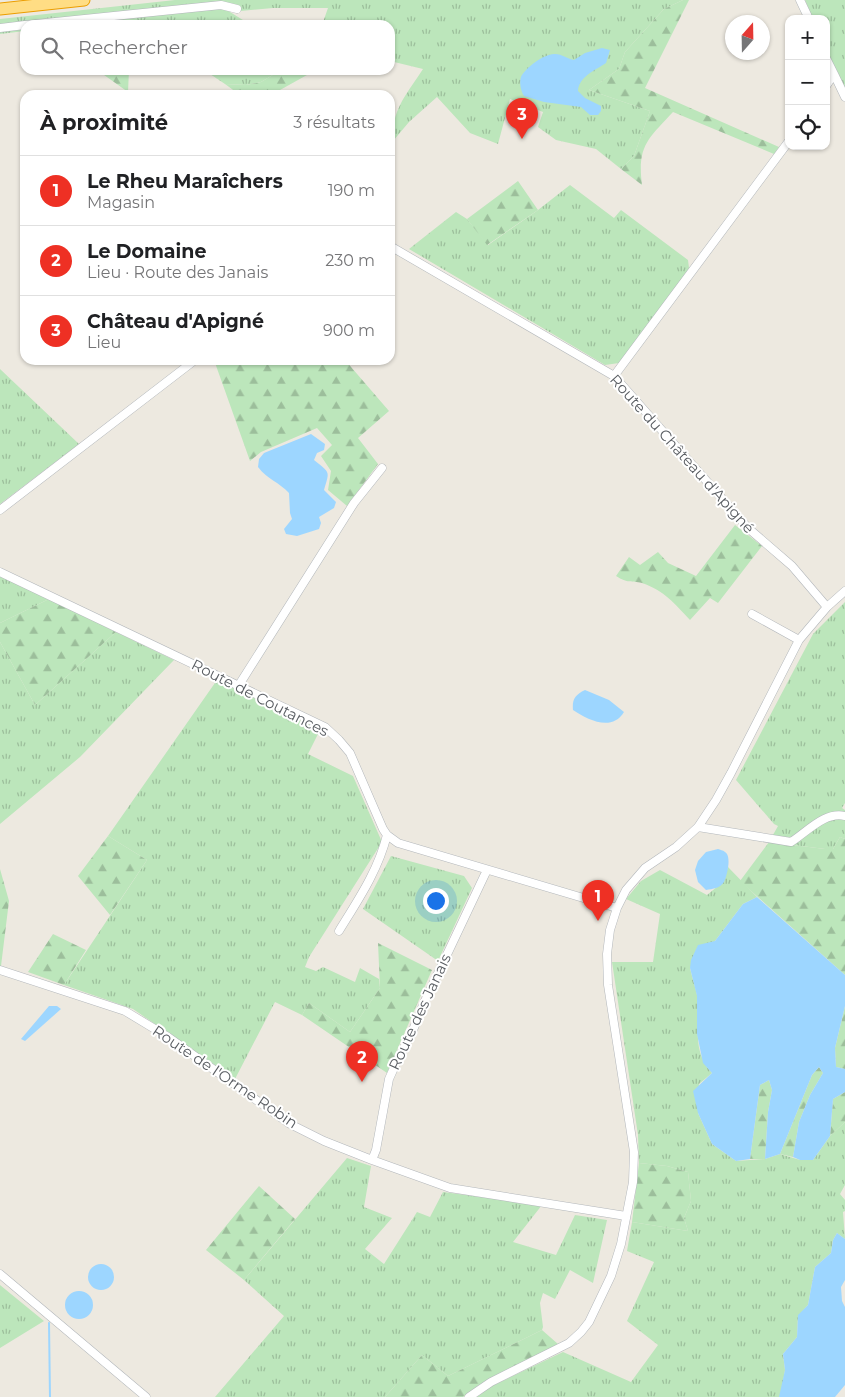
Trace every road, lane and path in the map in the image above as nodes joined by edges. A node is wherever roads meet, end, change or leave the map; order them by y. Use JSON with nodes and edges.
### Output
{"nodes":[{"id":1,"x":84,"y":0,"type":"edge"},
{"id":2,"x":800,"y":0,"type":"edge"},
{"id":3,"x":0,"y":9,"type":"edge"},
{"id":4,"x":237,"y":9,"type":"dead end"},
{"id":5,"x":807,"y":15,"type":"edge"},
{"id":6,"x":74,"y":20,"type":"edge"},
{"id":7,"x":20,"y":26,"type":"edge"},
{"id":8,"x":0,"y":28,"type":"edge"},
{"id":9,"x":827,"y":60,"type":"edge"},
{"id":10,"x":834,"y":74,"type":"junction"},
{"id":11,"x":830,"y":80,"type":"edge"},
{"id":12,"x":845,"y":97,"type":"edge"},
{"id":13,"x":785,"y":146,"type":"edge"},
{"id":14,"x":395,"y":249,"type":"edge"},
{"id":15,"x":188,"y":365,"type":"edge"},
{"id":16,"x":614,"y":376,"type":"junction"},
{"id":17,"x":382,"y":468,"type":"dead end"},
{"id":18,"x":0,"y":510,"type":"edge"},
{"id":19,"x":0,"y":572,"type":"edge"},
{"id":20,"x":845,"y":591,"type":"edge"},
{"id":21,"x":828,"y":607,"type":"junction"},
{"id":22,"x":752,"y":614,"type":"dead end"},
{"id":23,"x":799,"y":640,"type":"junction"},
{"id":24,"x":239,"y":685,"type":"junction"},
{"id":25,"x":845,"y":816,"type":"edge"},
{"id":26,"x":698,"y":827,"type":"junction"},
{"id":27,"x":387,"y":836,"type":"junction"},
{"id":28,"x":487,"y":870,"type":"junction"},
{"id":29,"x":617,"y":908,"type":"junction"},
{"id":30,"x":339,"y":931,"type":"dead end"},
{"id":31,"x":0,"y":970,"type":"edge"},
{"id":32,"x":372,"y":1160,"type":"junction"},
{"id":33,"x":626,"y":1216,"type":"junction"},
{"id":34,"x":0,"y":1274,"type":"edge"},
{"id":35,"x":146,"y":1397,"type":"edge"},
{"id":36,"x":469,"y":1397,"type":"edge"}],
"edges":[{"from":1,"to":3,"type":"highway"},
{"from":2,"to":5,"type":"street"},
{"from":4,"to":6,"type":"street"},
{"from":7,"to":8,"type":"street"},
{"from":9,"to":10,"type":"street"},
{"from":10,"to":11,"type":"street"},
{"from":10,"to":12,"type":"street"},
{"from":13,"to":16,"type":"street"},
{"from":14,"to":16,"type":"street","name":"Route du Château d'Apigné"},
{"from":15,"to":18,"type":"street"},
{"from":16,"to":21,"type":"street","name":"Route du Château d'Apigné"},
{"from":17,"to":24,"type":"street"},
{"from":19,"to":24,"type":"street","name":"Route de Coutances"},
{"from":20,"to":21,"type":"street"},
{"from":21,"to":23,"type":"street"},
{"from":22,"to":23,"type":"street"},
{"from":23,"to":26,"type":"street"},
{"from":24,"to":27,"type":"street","name":"Route de Coutances"},
{"from":25,"to":26,"type":"street"},
{"from":26,"to":29,"type":"street"},
{"from":27,"to":28,"type":"street"},
{"from":27,"to":30,"type":"street"},
{"from":28,"to":29,"type":"street"},
{"from":28,"to":32,"type":"street","name":"Route des Janais"},
{"from":29,"to":33,"type":"street"},
{"from":31,"to":32,"type":"street","name":"Route de l'Orme Robin"},
{"from":32,"to":33,"type":"street","name":"Route de l'Orme Robin"},
{"from":33,"to":36,"type":"street"},
{"from":34,"to":35,"type":"street"}]}
